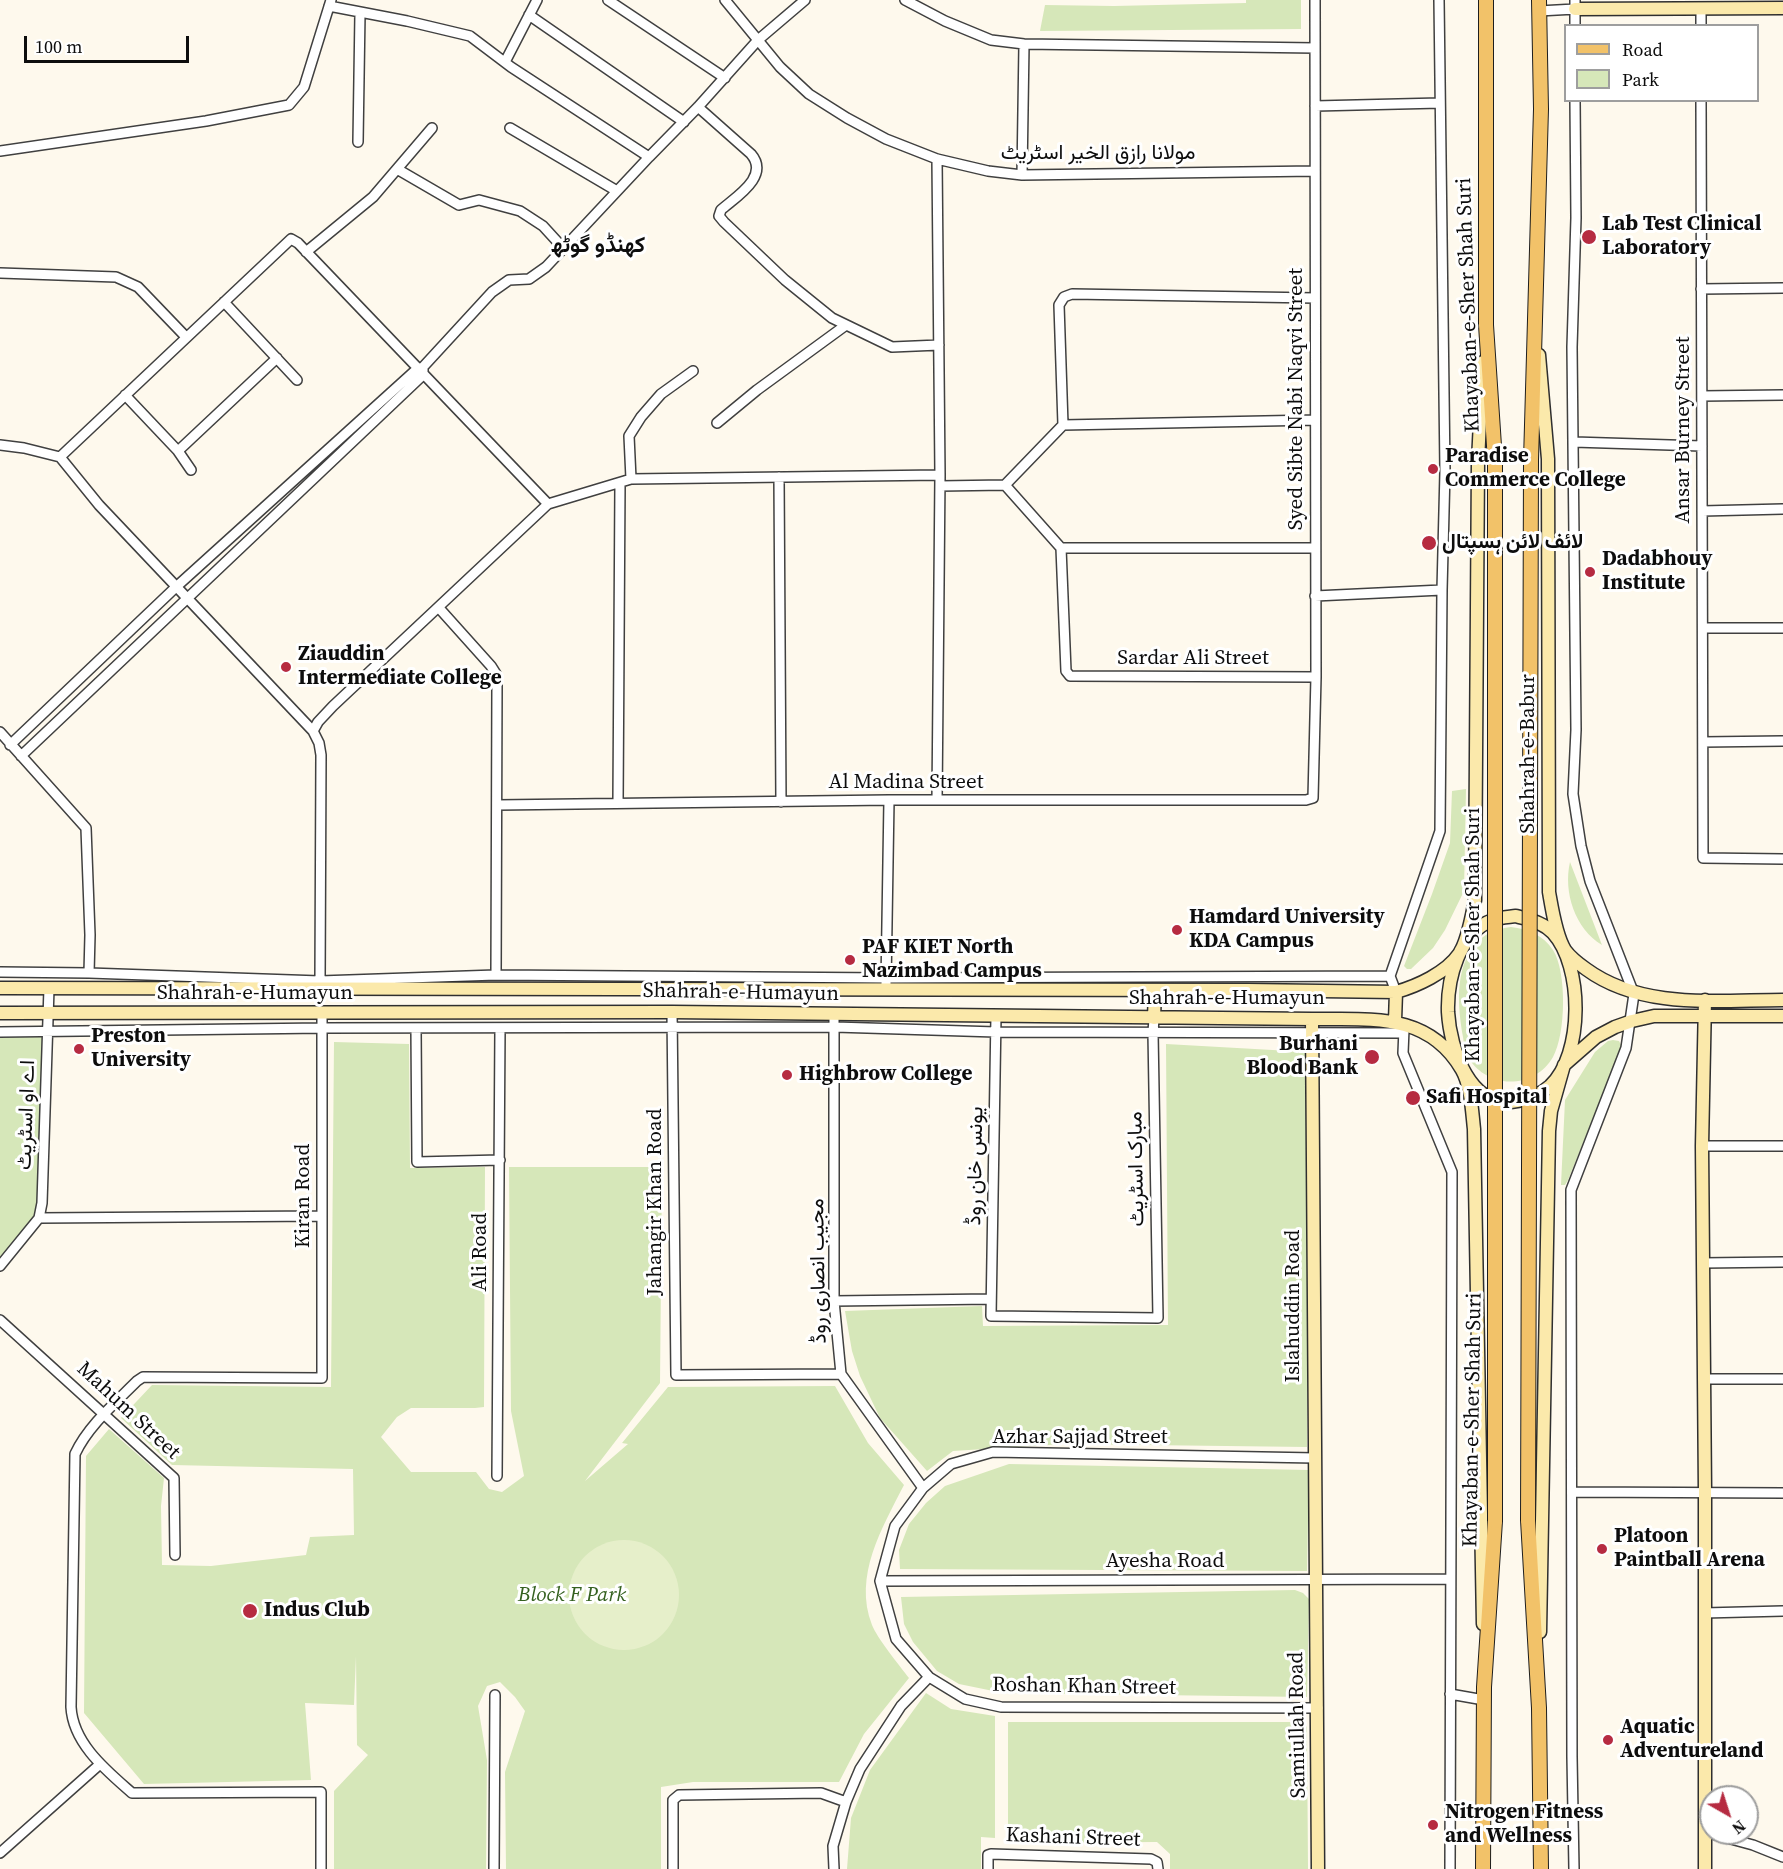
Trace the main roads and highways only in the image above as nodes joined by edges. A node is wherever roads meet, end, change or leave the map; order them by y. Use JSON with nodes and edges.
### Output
{"nodes":[{"id":1,"x":1486,"y":0,"type":"edge"},
{"id":2,"x":1655,"y":4,"type":"edge"},
{"id":3,"x":1539,"y":5,"type":"edge"},
{"id":4,"x":1575,"y":5,"type":"edge"},
{"id":5,"x":1783,"y":8,"type":"edge"},
{"id":6,"x":1536,"y":324,"type":"junction"},
{"id":7,"x":1486,"y":325,"type":"junction"},
{"id":8,"x":1565,"y":950,"type":"junction"},
{"id":9,"x":1459,"y":954,"type":"junction"},
{"id":10,"x":0,"y":988,"type":"edge"},
{"id":11,"x":1155,"y":990,"type":"junction"},
{"id":12,"x":1396,"y":992,"type":"junction"},
{"id":13,"x":1705,"y":1000,"type":"junction"},
{"id":14,"x":1783,"y":1000,"type":"edge"},
{"id":15,"x":0,"y":1014,"type":"edge"},
{"id":16,"x":1705,"y":1016,"type":"junction"},
{"id":17,"x":1783,"y":1016,"type":"edge"},
{"id":18,"x":1154,"y":1018,"type":"junction"},
{"id":19,"x":1312,"y":1025,"type":"junction"},
{"id":20,"x":1401,"y":1026,"type":"junction"},
{"id":21,"x":1564,"y":1065,"type":"junction"},
{"id":22,"x":1463,"y":1071,"type":"junction"},
{"id":23,"x":1315,"y":1580,"type":"joint"},
{"id":24,"x":1484,"y":1693,"type":"junction"},
{"id":25,"x":1539,"y":1708,"type":"junction"},
{"id":26,"x":1318,"y":1869,"type":"edge"},
{"id":27,"x":1483,"y":1869,"type":"edge"},
{"id":28,"x":1541,"y":1869,"type":"edge"},
{"id":29,"x":1704,"y":1869,"type":"edge"}],
"edges":[{"from":1,"to":7,"type":"main road","name":"Khayaban-e-Sher Shah Suri"},
{"from":2,"to":4,"type":"main road"},
{"from":2,"to":5,"type":"main road"},
{"from":3,"to":6,"type":"main road"},
{"from":6,"to":8,"type":"main road","name":"Shahrah-e-Babur"},
{"from":6,"to":25,"type":"main road","bridge":true},
{"from":7,"to":9,"type":"main road"},
{"from":7,"to":24,"type":"main road","name":"Khayaban-e-Sher Shah Suri","bridge":true},
{"from":8,"to":9,"type":"main road"},
{"from":8,"to":13,"type":"main road"},
{"from":8,"to":21,"type":"main road"},
{"from":9,"to":12,"type":"main road","name":"Shahrah-e-Humayun"},
{"from":9,"to":22,"type":"main road"},
{"from":10,"to":11,"type":"main road","name":"Shahrah-e-Humayun"},
{"from":11,"to":12,"type":"main road","name":"Shahrah-e-Humayun"},
{"from":11,"to":18,"type":"main road"},
{"from":12,"to":20,"type":"main road"},
{"from":13,"to":14,"type":"main road"},
{"from":13,"to":16,"type":"main road"},
{"from":15,"to":18,"type":"main road","name":"Shahrah-e-Humayun"},
{"from":16,"to":17,"type":"main road"},
{"from":16,"to":21,"type":"main road"},
{"from":16,"to":29,"type":"main road"},
{"from":18,"to":19,"type":"main road","name":"Shahrah-e-Humayun"},
{"from":19,"to":20,"type":"main road","name":"Shahrah-e-Humayun"},
{"from":19,"to":23,"type":"main road","name":"Islahuddin Road"},
{"from":20,"to":22,"type":"main road","name":"Shahrah-e-Humayun"},
{"from":21,"to":22,"type":"main road"},
{"from":21,"to":25,"type":"main road"},
{"from":22,"to":24,"type":"main road"},
{"from":23,"to":26,"type":"main road","name":"Samiullah Road"},
{"from":24,"to":27,"type":"main road","name":"Khayaban-e-Sher Shah Suri"},
{"from":25,"to":28,"type":"main road"}]}
